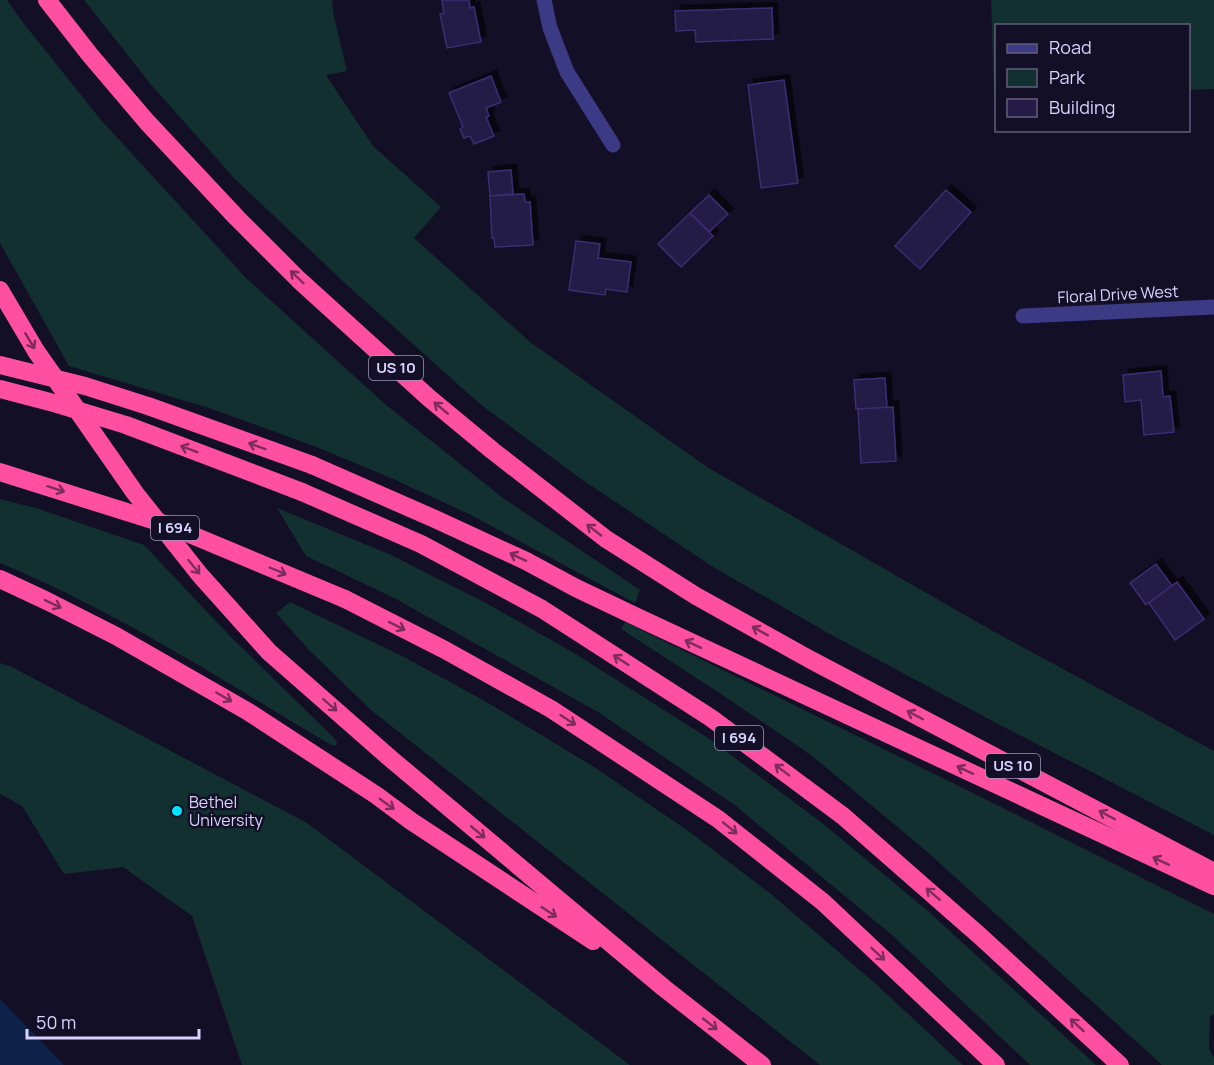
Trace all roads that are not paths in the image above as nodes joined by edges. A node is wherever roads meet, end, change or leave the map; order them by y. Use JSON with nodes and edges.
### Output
{"nodes":[{"id":1,"x":47,"y":0,"type":"edge"},
{"id":2,"x":544,"y":0,"type":"edge"},
{"id":3,"x":613,"y":145,"type":"dead end"},
{"id":4,"x":0,"y":291,"type":"edge"},
{"id":5,"x":1214,"y":308,"type":"edge"},
{"id":6,"x":1023,"y":316,"type":"dead end"},
{"id":7,"x":0,"y":365,"type":"edge"},
{"id":8,"x":0,"y":389,"type":"edge"},
{"id":9,"x":0,"y":472,"type":"edge"},
{"id":10,"x":0,"y":579,"type":"edge"},
{"id":11,"x":1214,"y":872,"type":"edge"},
{"id":12,"x":1214,"y":886,"type":"edge"},
{"id":13,"x":664,"y":988,"type":"junction"},
{"id":14,"x":762,"y":1065,"type":"edge"},
{"id":15,"x":996,"y":1065,"type":"edge"},
{"id":16,"x":1120,"y":1065,"type":"edge"}],
"edges":[{"from":11,"to":1,"type":"highway","number":"US 10","one_way":true},
{"from":2,"to":3,"type":"street"},
{"from":4,"to":13,"type":"highway","one_way":true},
{"from":5,"to":6,"type":"street","name":"Floral Drive West"},
{"from":12,"to":7,"type":"highway","one_way":true,"bridge":true},
{"from":16,"to":8,"type":"highway","number":"I 694","one_way":true,"bridge":true},
{"from":9,"to":15,"type":"highway","number":"I 694","one_way":true,"bridge":true},
{"from":10,"to":13,"type":"highway","one_way":true},
{"from":13,"to":14,"type":"highway","one_way":true}]}
